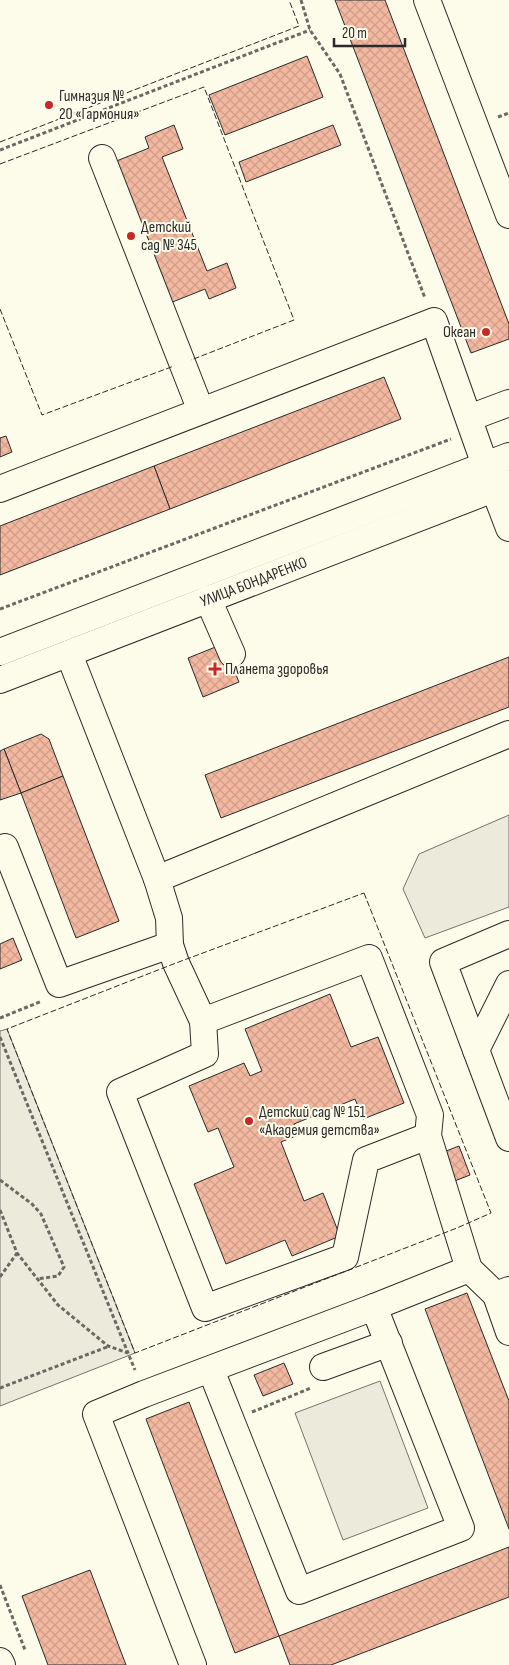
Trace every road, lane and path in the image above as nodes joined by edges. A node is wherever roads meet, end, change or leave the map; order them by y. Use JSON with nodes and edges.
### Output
{"nodes":[{"id":1,"x":301,"y":0,"type":"edge"},
{"id":2,"x":427,"y":0,"type":"edge"},
{"id":3,"x":310,"y":30,"type":"junction"},
{"id":4,"x":0,"y":150,"type":"edge"},
{"id":5,"x":102,"y":158,"type":"dead end"},
{"id":6,"x":509,"y":215,"type":"edge"},
{"id":7,"x":434,"y":321,"type":"junction"},
{"id":8,"x":509,"y":403,"type":"edge"},
{"id":9,"x":201,"y":411,"type":"junction"},
{"id":10,"x":471,"y":424,"type":"junction"},
{"id":11,"x":509,"y":456,"type":"edge"},
{"id":12,"x":496,"y":479,"type":"edge"},
{"id":13,"x":0,"y":489,"type":"edge"},
{"id":14,"x":509,"y":528,"type":"edge"},
{"id":15,"x":208,"y":599,"type":"junction"},
{"id":16,"x":0,"y":609,"type":"edge"},
{"id":17,"x":0,"y":652,"type":"edge"},
{"id":18,"x":69,"y":654,"type":"junction"},
{"id":19,"x":232,"y":654,"type":"dead end"},
{"id":20,"x":0,"y":680,"type":"edge"},
{"id":21,"x":509,"y":734,"type":"edge"},
{"id":22,"x":0,"y":849,"type":"edge"},
{"id":23,"x":157,"y":879,"type":"junction"},
{"id":24,"x":509,"y":934,"type":"edge"},
{"id":25,"x":170,"y":945,"type":"junction"},
{"id":26,"x":59,"y":984,"type":"junction"},
{"id":27,"x":509,"y":984,"type":"edge"},
{"id":28,"x":0,"y":1018,"type":"edge"},
{"id":29,"x":203,"y":1021,"type":"junction"},
{"id":30,"x":0,"y":1037,"type":"edge"},
{"id":31,"x":476,"y":1050,"type":"junction"},
{"id":32,"x":428,"y":1136,"type":"junction"},
{"id":33,"x":509,"y":1138,"type":"edge"},
{"id":34,"x":0,"y":1180,"type":"edge"},
{"id":35,"x":0,"y":1210,"type":"edge"},
{"id":36,"x":4,"y":1222,"type":"junction"},
{"id":37,"x":0,"y":1228,"type":"edge"},
{"id":38,"x":17,"y":1253,"type":"junction"},
{"id":39,"x":469,"y":1269,"type":"junction"},
{"id":40,"x":0,"y":1277,"type":"edge"},
{"id":41,"x":37,"y":1279,"type":"junction"},
{"id":42,"x":502,"y":1293,"type":"edge"},
{"id":43,"x":374,"y":1307,"type":"junction"},
{"id":44,"x":509,"y":1332,"type":"edge"},
{"id":45,"x":388,"y":1343,"type":"junction"},
{"id":46,"x":108,"y":1346,"type":"junction"},
{"id":47,"x":128,"y":1353,"type":"junction"},
{"id":48,"x":323,"y":1368,"type":"joint"},
{"id":49,"x":211,"y":1370,"type":"junction"},
{"id":50,"x":0,"y":1388,"type":"edge"},
{"id":51,"x":144,"y":1394,"type":"junction"},
{"id":52,"x":231,"y":1421,"type":"junction"},
{"id":53,"x":0,"y":1585,"type":"edge"},
{"id":54,"x":27,"y":1656,"type":"dead end"},
{"id":55,"x":0,"y":1661,"type":"edge"},
{"id":56,"x":2,"y":1665,"type":"edge"},
{"id":57,"x":193,"y":1665,"type":"edge"}],
"edges":[{"from":1,"to":3,"type":"path"},
{"from":2,"to":6,"type":"street"},
{"from":3,"to":4,"type":"path"},
{"from":3,"to":7,"type":"path"},
{"from":5,"to":9,"type":"street"},
{"from":7,"to":9,"type":"street"},
{"from":7,"to":10,"type":"street"},
{"from":8,"to":10,"type":"street"},
{"from":9,"to":13,"type":"street"},
{"from":10,"to":12,"type":"street"},
{"from":10,"to":16,"type":"path"},
{"from":11,"to":12,"type":"street","name":"УЛИЦА БОНДАРЕНКО"},
{"from":12,"to":14,"type":"street"},
{"from":12,"to":15,"type":"street","name":"УЛИЦА БОНДАРЕНКО"},
{"from":12,"to":17,"type":"street","name":"УЛИЦА БОНДАРЕНКО"},
{"from":15,"to":18,"type":"street","name":"УЛИЦА БОНДАРЕНКО"},
{"from":15,"to":19,"type":"street"},
{"from":18,"to":20,"type":"street","name":"УЛИЦА БОНДАРЕНКО"},
{"from":18,"to":23,"type":"street"},
{"from":21,"to":23,"type":"street"},
{"from":22,"to":26,"type":"street"},
{"from":23,"to":25,"type":"street"},
{"from":24,"to":31,"type":"street"},
{"from":25,"to":26,"type":"street"},
{"from":25,"to":29,"type":"street"},
{"from":26,"to":28,"type":"path"},
{"from":27,"to":31,"type":"street"},
{"from":29,"to":32,"type":"street"},
{"from":29,"to":32,"type":"street"},
{"from":30,"to":47,"type":"path"},
{"from":31,"to":33,"type":"street"},
{"from":32,"to":39,"type":"street"},
{"from":34,"to":41,"type":"path"},
{"from":35,"to":36,"type":"path"},
{"from":36,"to":37,"type":"path"},
{"from":36,"to":38,"type":"path"},
{"from":38,"to":40,"type":"path"},
{"from":38,"to":41,"type":"path"},
{"from":39,"to":42,"type":"street"},
{"from":39,"to":43,"type":"street"},
{"from":41,"to":46,"type":"path"},
{"from":42,"to":44,"type":"street"},
{"from":43,"to":45,"type":"street"},
{"from":43,"to":49,"type":"street"},
{"from":45,"to":48,"type":"street"},
{"from":45,"to":52,"type":"street"},
{"from":46,"to":47,"type":"path"},
{"from":46,"to":50,"type":"path"},
{"from":47,"to":51,"type":"path"},
{"from":48,"to":52,"type":"path"},
{"from":49,"to":51,"type":"street"},
{"from":49,"to":52,"type":"street"},
{"from":51,"to":57,"type":"street"},
{"from":53,"to":54,"type":"path"},
{"from":55,"to":56,"type":"street"}]}
